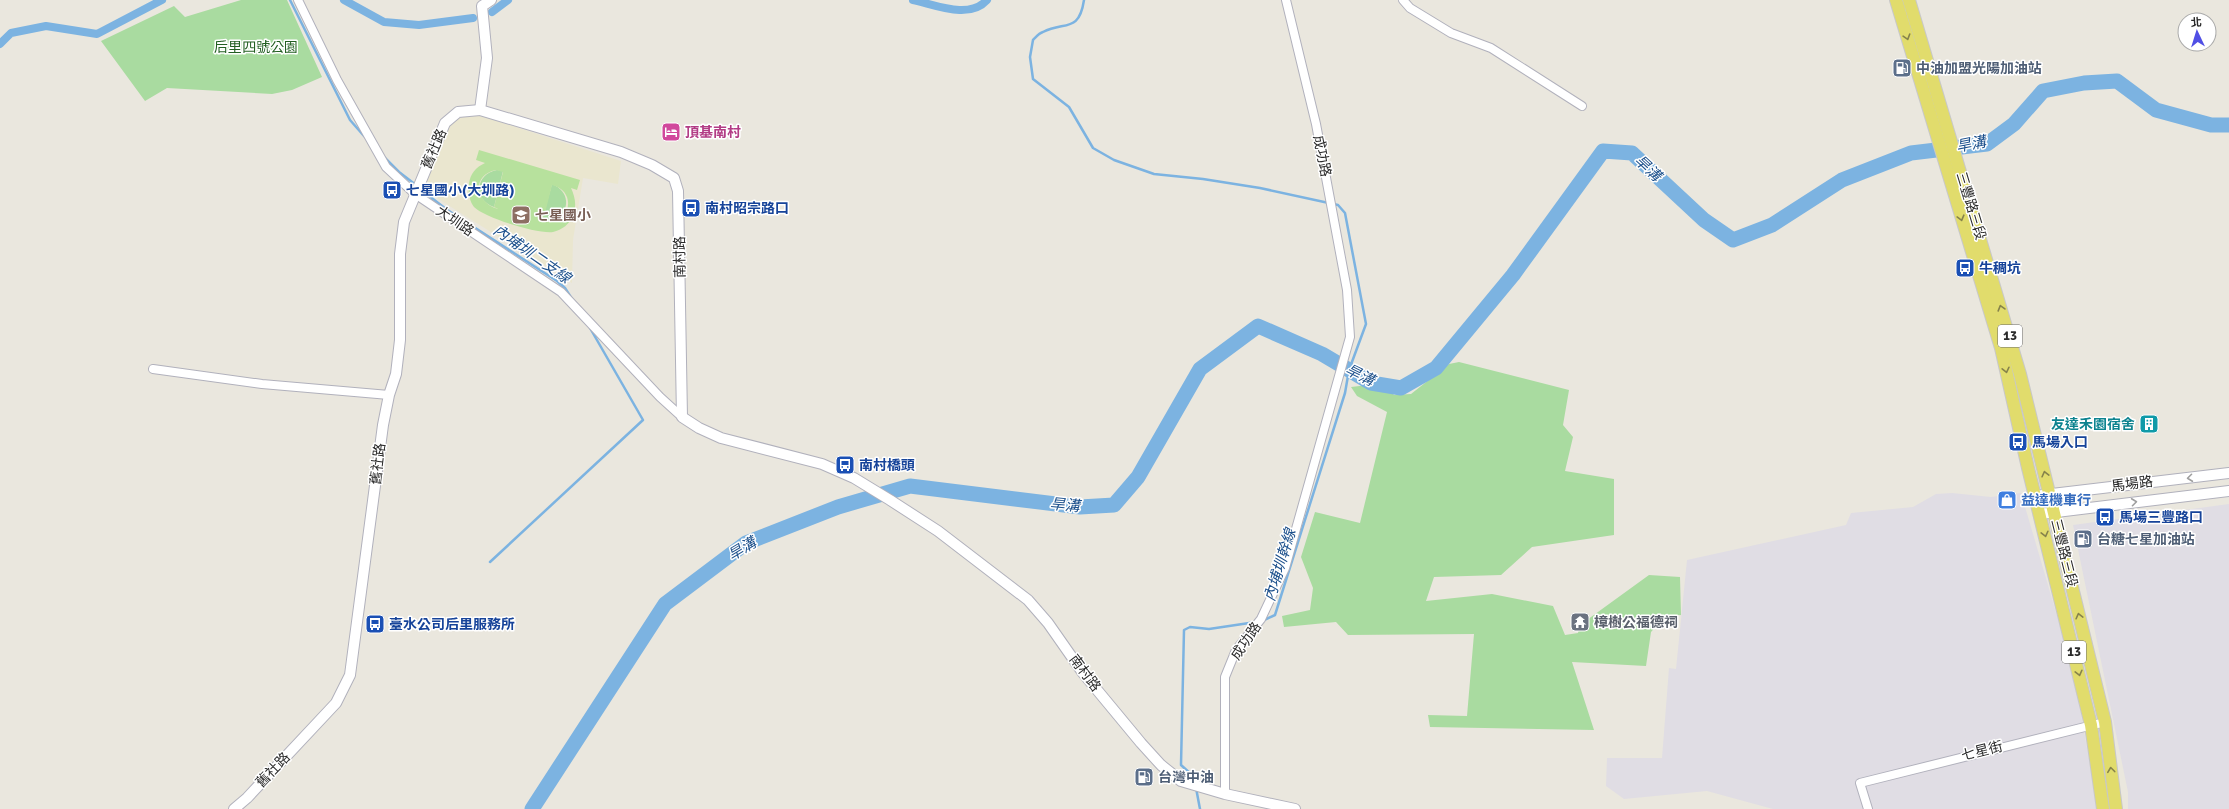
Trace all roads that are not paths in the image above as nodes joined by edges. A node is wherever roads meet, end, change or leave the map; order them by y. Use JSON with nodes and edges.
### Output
{"nodes":[{"id":1,"x":298,"y":0,"type":"edge"},
{"id":2,"x":491,"y":0,"type":"edge"},
{"id":3,"x":1286,"y":0,"type":"edge"},
{"id":4,"x":1403,"y":0,"type":"edge"},
{"id":5,"x":1896,"y":0,"type":"edge"},
{"id":6,"x":1908,"y":0,"type":"edge"},
{"id":7,"x":1582,"y":106,"type":"dead end"},
{"id":8,"x":480,"y":110,"type":"junction"},
{"id":9,"x":1936,"y":110,"type":"junction"},
{"id":10,"x":1952,"y":165,"type":"junction"},
{"id":11,"x":415,"y":194,"type":"junction"},
{"id":12,"x":153,"y":369,"type":"dead end"},
{"id":13,"x":389,"y":395,"type":"junction"},
{"id":14,"x":682,"y":418,"type":"junction"},
{"id":15,"x":2229,"y":473,"type":"edge"},
{"id":16,"x":2229,"y":491,"type":"edge"},
{"id":17,"x":2050,"y":494,"type":"junction"},
{"id":18,"x":2035,"y":496,"type":"junction"},
{"id":19,"x":2054,"y":512,"type":"junction"},
{"id":20,"x":2040,"y":514,"type":"junction"},
{"id":21,"x":2105,"y":722,"type":"junction"},
{"id":22,"x":2092,"y":725,"type":"junction"},
{"id":23,"x":1225,"y":794,"type":"junction"},
{"id":24,"x":234,"y":809,"type":"edge"},
{"id":25,"x":1295,"y":809,"type":"edge"},
{"id":26,"x":1868,"y":809,"type":"edge"},
{"id":27,"x":2103,"y":809,"type":"edge"},
{"id":28,"x":2116,"y":809,"type":"edge"}],
"edges":[{"from":1,"to":11,"type":"street","name":"大圳路"},
{"from":2,"to":8,"type":"street"},
{"from":3,"to":23,"type":"street","name":"成功路"},
{"from":4,"to":7,"type":"street"},
{"from":5,"to":9,"type":"main road","number":"13","one_way":true},
{"from":6,"to":9,"type":"main road","number":"13"},
{"from":8,"to":11,"type":"street","name":"舊社路"},
{"from":8,"to":14,"type":"street","name":"南村路"},
{"from":9,"to":10,"type":"main road","number":"13"},
{"from":17,"to":10,"type":"main road","name":"三豐路三段","number":"13","one_way":true},
{"from":10,"to":18,"type":"main road","name":"三豐路三段","number":"13","one_way":true},
{"from":11,"to":13,"type":"street","name":"舊社路"},
{"from":11,"to":14,"type":"street","name":"大圳路"},
{"from":12,"to":13,"type":"street"},
{"from":13,"to":24,"type":"street","name":"舊社路"},
{"from":14,"to":23,"type":"street","name":"南村路"},
{"from":15,"to":17,"type":"street","name":"馬場路","one_way":true},
{"from":19,"to":16,"type":"street","name":"馬場路","one_way":true},
{"from":17,"to":18,"type":"street","name":"馬場路"},
{"from":17,"to":19,"type":"main road","name":"三豐路三段","number":"13"},
{"from":18,"to":20,"type":"main road","name":"三豐路三段","number":"13"},
{"from":19,"to":20,"type":"street","name":"馬場路"},
{"from":21,"to":19,"type":"main road","name":"三豐路三段","number":"13","one_way":true},
{"from":20,"to":22,"type":"main road","name":"三豐路三段","number":"13","one_way":true},
{"from":21,"to":22,"type":"street","name":"七星街"},
{"from":28,"to":21,"type":"main road","name":"三豐路三段","number":"13","one_way":true},
{"from":22,"to":26,"type":"street","name":"七星街"},
{"from":22,"to":27,"type":"main road","name":"三豐路三段","number":"13"},
{"from":23,"to":25,"type":"street","name":"南村路"}]}
